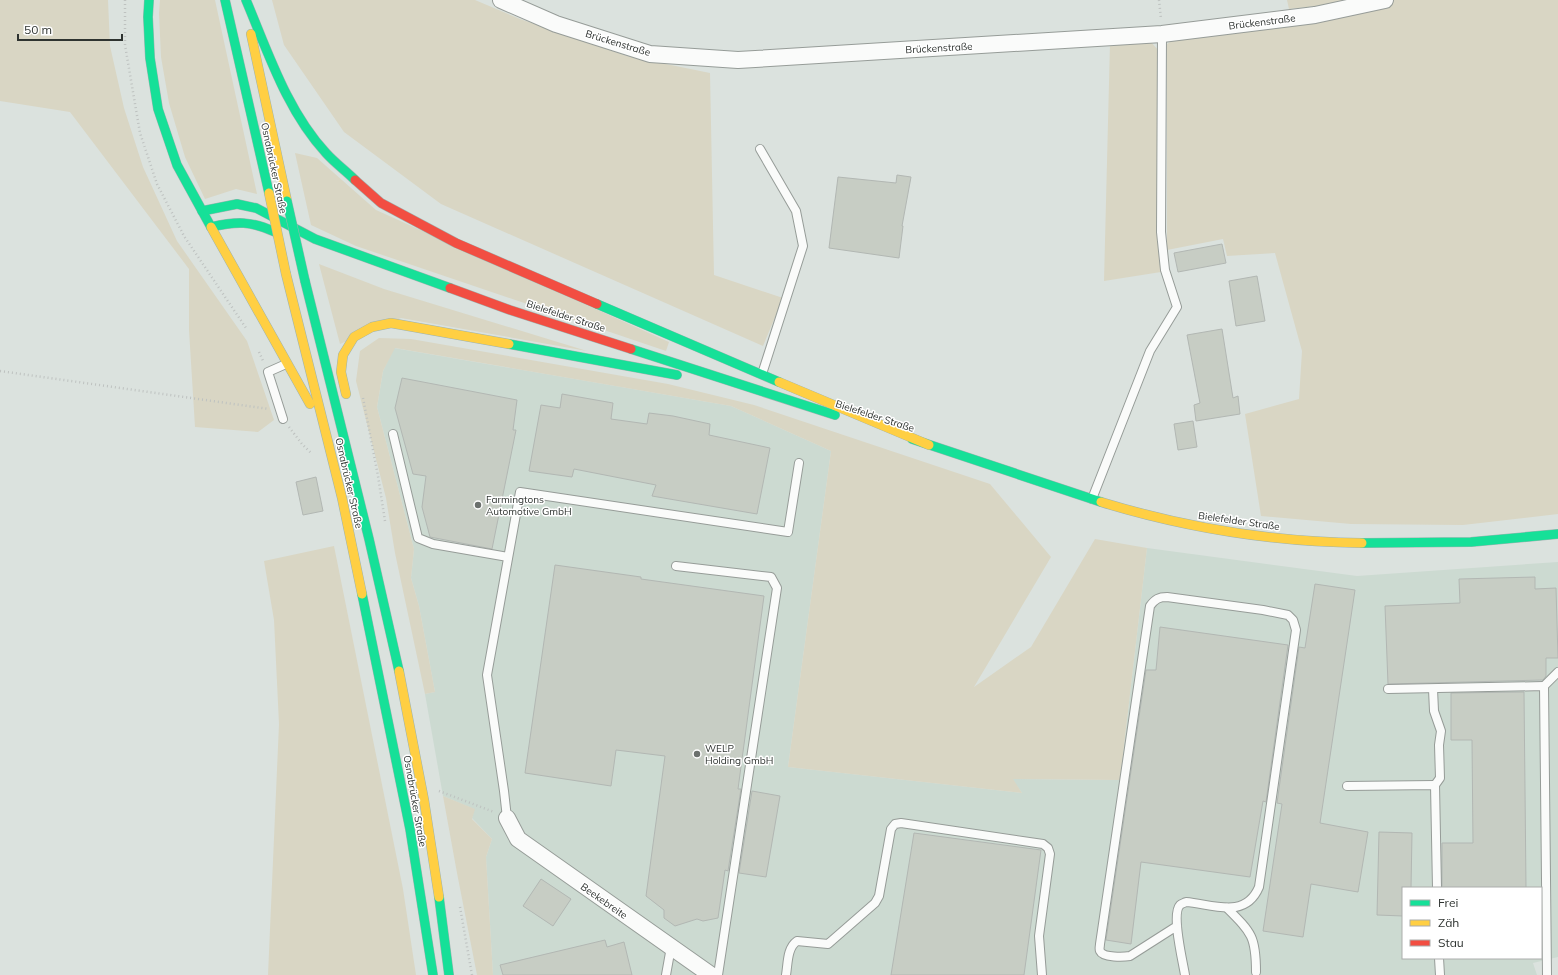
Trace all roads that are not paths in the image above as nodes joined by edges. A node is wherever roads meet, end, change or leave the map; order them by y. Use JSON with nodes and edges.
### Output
{"nodes":[{"id":1,"x":149,"y":0,"type":"edge"},
{"id":2,"x":225,"y":0,"type":"edge"},
{"id":3,"x":245,"y":0,"type":"edge"},
{"id":4,"x":501,"y":0,"type":"edge"},
{"id":5,"x":1385,"y":0,"type":"edge"},
{"id":6,"x":1162,"y":34,"type":"junction"},
{"id":7,"x":760,"y":149,"type":"dead end"},
{"id":8,"x":202,"y":211,"type":"junction"},
{"id":9,"x":211,"y":227,"type":"junction"},
{"id":10,"x":308,"y":247,"type":"dead end"},
{"id":11,"x":405,"y":282,"type":"dead end"},
{"id":12,"x":594,"y":347,"type":"dead end"},
{"id":13,"x":616,"y":355,"type":"dead end"},
{"id":14,"x":288,"y":363,"type":"junction"},
{"id":15,"x":762,"y":375,"type":"junction"},
{"id":16,"x":714,"y":386,"type":"dead end"},
{"id":17,"x":348,"y":400,"type":"dead end"},
{"id":18,"x":283,"y":419,"type":"dead end"},
{"id":19,"x":350,"y":421,"type":"dead end"},
{"id":20,"x":841,"y":421,"type":"dead end"},
{"id":21,"x":856,"y":425,"type":"dead end"},
{"id":22,"x":325,"y":431,"type":"junction"},
{"id":23,"x":393,"y":434,"type":"dead end"},
{"id":24,"x":929,"y":445,"type":"junction"},
{"id":25,"x":347,"y":447,"type":"junction"},
{"id":26,"x":799,"y":463,"type":"dead end"},
{"id":27,"x":1092,"y":500,"type":"junction"},
{"id":28,"x":1558,"y":534,"type":"edge"},
{"id":29,"x":508,"y":557,"type":"junction"},
{"id":30,"x":676,"y":566,"type":"dead end"},
{"id":31,"x":1558,"y":672,"type":"edge"},
{"id":32,"x":1544,"y":686,"type":"junction"},
{"id":33,"x":1433,"y":689,"type":"junction"},
{"id":34,"x":1388,"y":690,"type":"dead end"},
{"id":35,"x":1435,"y":785,"type":"junction"},
{"id":36,"x":1346,"y":786,"type":"dead end"},
{"id":37,"x":507,"y":818,"type":"joint"},
{"id":38,"x":429,"y":829,"type":"junction"},
{"id":39,"x":1437,"y":887,"type":"edge"},
{"id":40,"x":1227,"y":908,"type":"junction"},
{"id":41,"x":1177,"y":926,"type":"junction"},
{"id":42,"x":454,"y":936,"type":"dead end"},
{"id":43,"x":671,"y":947,"type":"junction"},
{"id":44,"x":1439,"y":959,"type":"edge"},
{"id":45,"x":694,"y":969,"type":"edge"},
{"id":46,"x":1256,"y":972,"type":"dead end"},
{"id":47,"x":433,"y":975,"type":"edge"},
{"id":48,"x":449,"y":975,"type":"edge"},
{"id":49,"x":666,"y":975,"type":"edge"},
{"id":50,"x":711,"y":975,"type":"edge"},
{"id":51,"x":718,"y":975,"type":"edge"},
{"id":52,"x":786,"y":975,"type":"edge"},
{"id":53,"x":1042,"y":975,"type":"edge"},
{"id":54,"x":1185,"y":975,"type":"edge"},
{"id":55,"x":1440,"y":975,"type":"edge"},
{"id":56,"x":1547,"y":975,"type":"edge"}],
"edges":[{"from":1,"to":8,"type":"main road"},
{"from":2,"to":22,"type":"main road","name":"Osnabrücker Straße","bridge":true},
{"from":3,"to":15,"type":"main road"},
{"from":3,"to":25,"type":"main road","name":"Osnabrücker Straße","bridge":true},
{"from":4,"to":6,"type":"street","name":"Brückenstraße"},
{"from":5,"to":6,"type":"street","name":"Brückenstraße"},
{"from":6,"to":27,"type":"lane"},
{"from":7,"to":15,"type":"lane"},
{"from":8,"to":9,"type":"main road"},
{"from":8,"to":24,"type":"main road","name":"Bielefelder Straße"},
{"from":9,"to":10,"type":"main road"},
{"from":9,"to":14,"type":"main road"},
{"from":11,"to":12,"type":"main road","name":"Bielefelder Straße"},
{"from":13,"to":17,"type":"main road"},
{"from":14,"to":18,"type":"lane"},
{"from":14,"to":22,"type":"main road"},
{"from":15,"to":24,"type":"main road"},
{"from":16,"to":20,"type":"main road","name":"Bielefelder Straße"},
{"from":19,"to":25,"type":"main road"},
{"from":21,"to":24,"type":"main road","name":"Bielefelder Straße"},
{"from":22,"to":47,"type":"main road","name":"Osnabrücker Straße"},
{"from":23,"to":29,"type":"lane"},
{"from":24,"to":27,"type":"main road","name":"Bielefelder Straße"},
{"from":25,"to":38,"type":"main road","name":"Osnabrücker Straße"},
{"from":26,"to":29,"type":"lane"},
{"from":27,"to":28,"type":"main road","name":"Bielefelder Straße"},
{"from":29,"to":37,"type":"lane"},
{"from":30,"to":51,"type":"lane"},
{"from":31,"to":32,"type":"lane"},
{"from":32,"to":33,"type":"lane"},
{"from":32,"to":56,"type":"lane"},
{"from":33,"to":34,"type":"lane"},
{"from":33,"to":35,"type":"lane"},
{"from":35,"to":36,"type":"lane"},
{"from":35,"to":39,"type":"lane"},
{"from":37,"to":43,"type":"street","name":"Beekebreite"},
{"from":38,"to":42,"type":"main road"},
{"from":38,"to":48,"type":"main road","name":"Osnabrücker Straße"},
{"from":40,"to":41,"type":"lane"},
{"from":40,"to":41,"type":"lane"},
{"from":40,"to":46,"type":"lane"},
{"from":41,"to":54,"type":"lane"},
{"from":43,"to":45,"type":"street","name":"Beekebreite"},
{"from":43,"to":49,"type":"lane"},
{"from":44,"to":55,"type":"lane"},
{"from":45,"to":50,"type":"street","name":"Beekebreite"},
{"from":52,"to":53,"type":"lane"}]}
